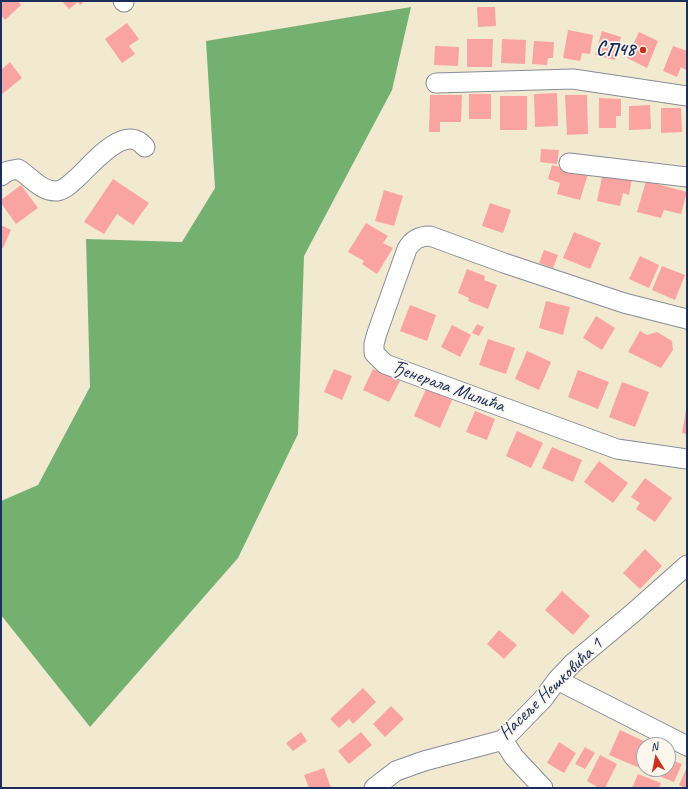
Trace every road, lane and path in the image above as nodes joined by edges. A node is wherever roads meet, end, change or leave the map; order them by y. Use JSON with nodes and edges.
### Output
{"nodes":[{"id":1,"x":436,"y":83,"type":"dead end"},
{"id":2,"x":687,"y":96,"type":"edge"},
{"id":3,"x":145,"y":147,"type":"dead end"},
{"id":4,"x":569,"y":163,"type":"dead end"},
{"id":5,"x":1,"y":176,"type":"edge"},
{"id":6,"x":687,"y":177,"type":"edge"},
{"id":7,"x":687,"y":319,"type":"edge"},
{"id":8,"x":687,"y":459,"type":"edge"},
{"id":9,"x":687,"y":565,"type":"edge"},
{"id":10,"x":557,"y":680,"type":"junction"},
{"id":11,"x":503,"y":740,"type":"junction"},
{"id":12,"x":687,"y":746,"type":"edge"},
{"id":13,"x":374,"y":788,"type":"edge"},
{"id":14,"x":543,"y":788,"type":"edge"}],
"edges":[{"from":1,"to":2,"type":"street"},
{"from":3,"to":5,"type":"street"},
{"from":4,"to":6,"type":"street"},
{"from":7,"to":8,"type":"street","name":"Ђенерала Милића"},
{"from":9,"to":10,"type":"street","name":"Насеље Нешковића 1"},
{"from":10,"to":11,"type":"street","name":"Насеље Нешковића 1"},
{"from":10,"to":12,"type":"street"},
{"from":11,"to":13,"type":"street","name":"Насеље Нешковића 1"},
{"from":11,"to":14,"type":"street"}]}
